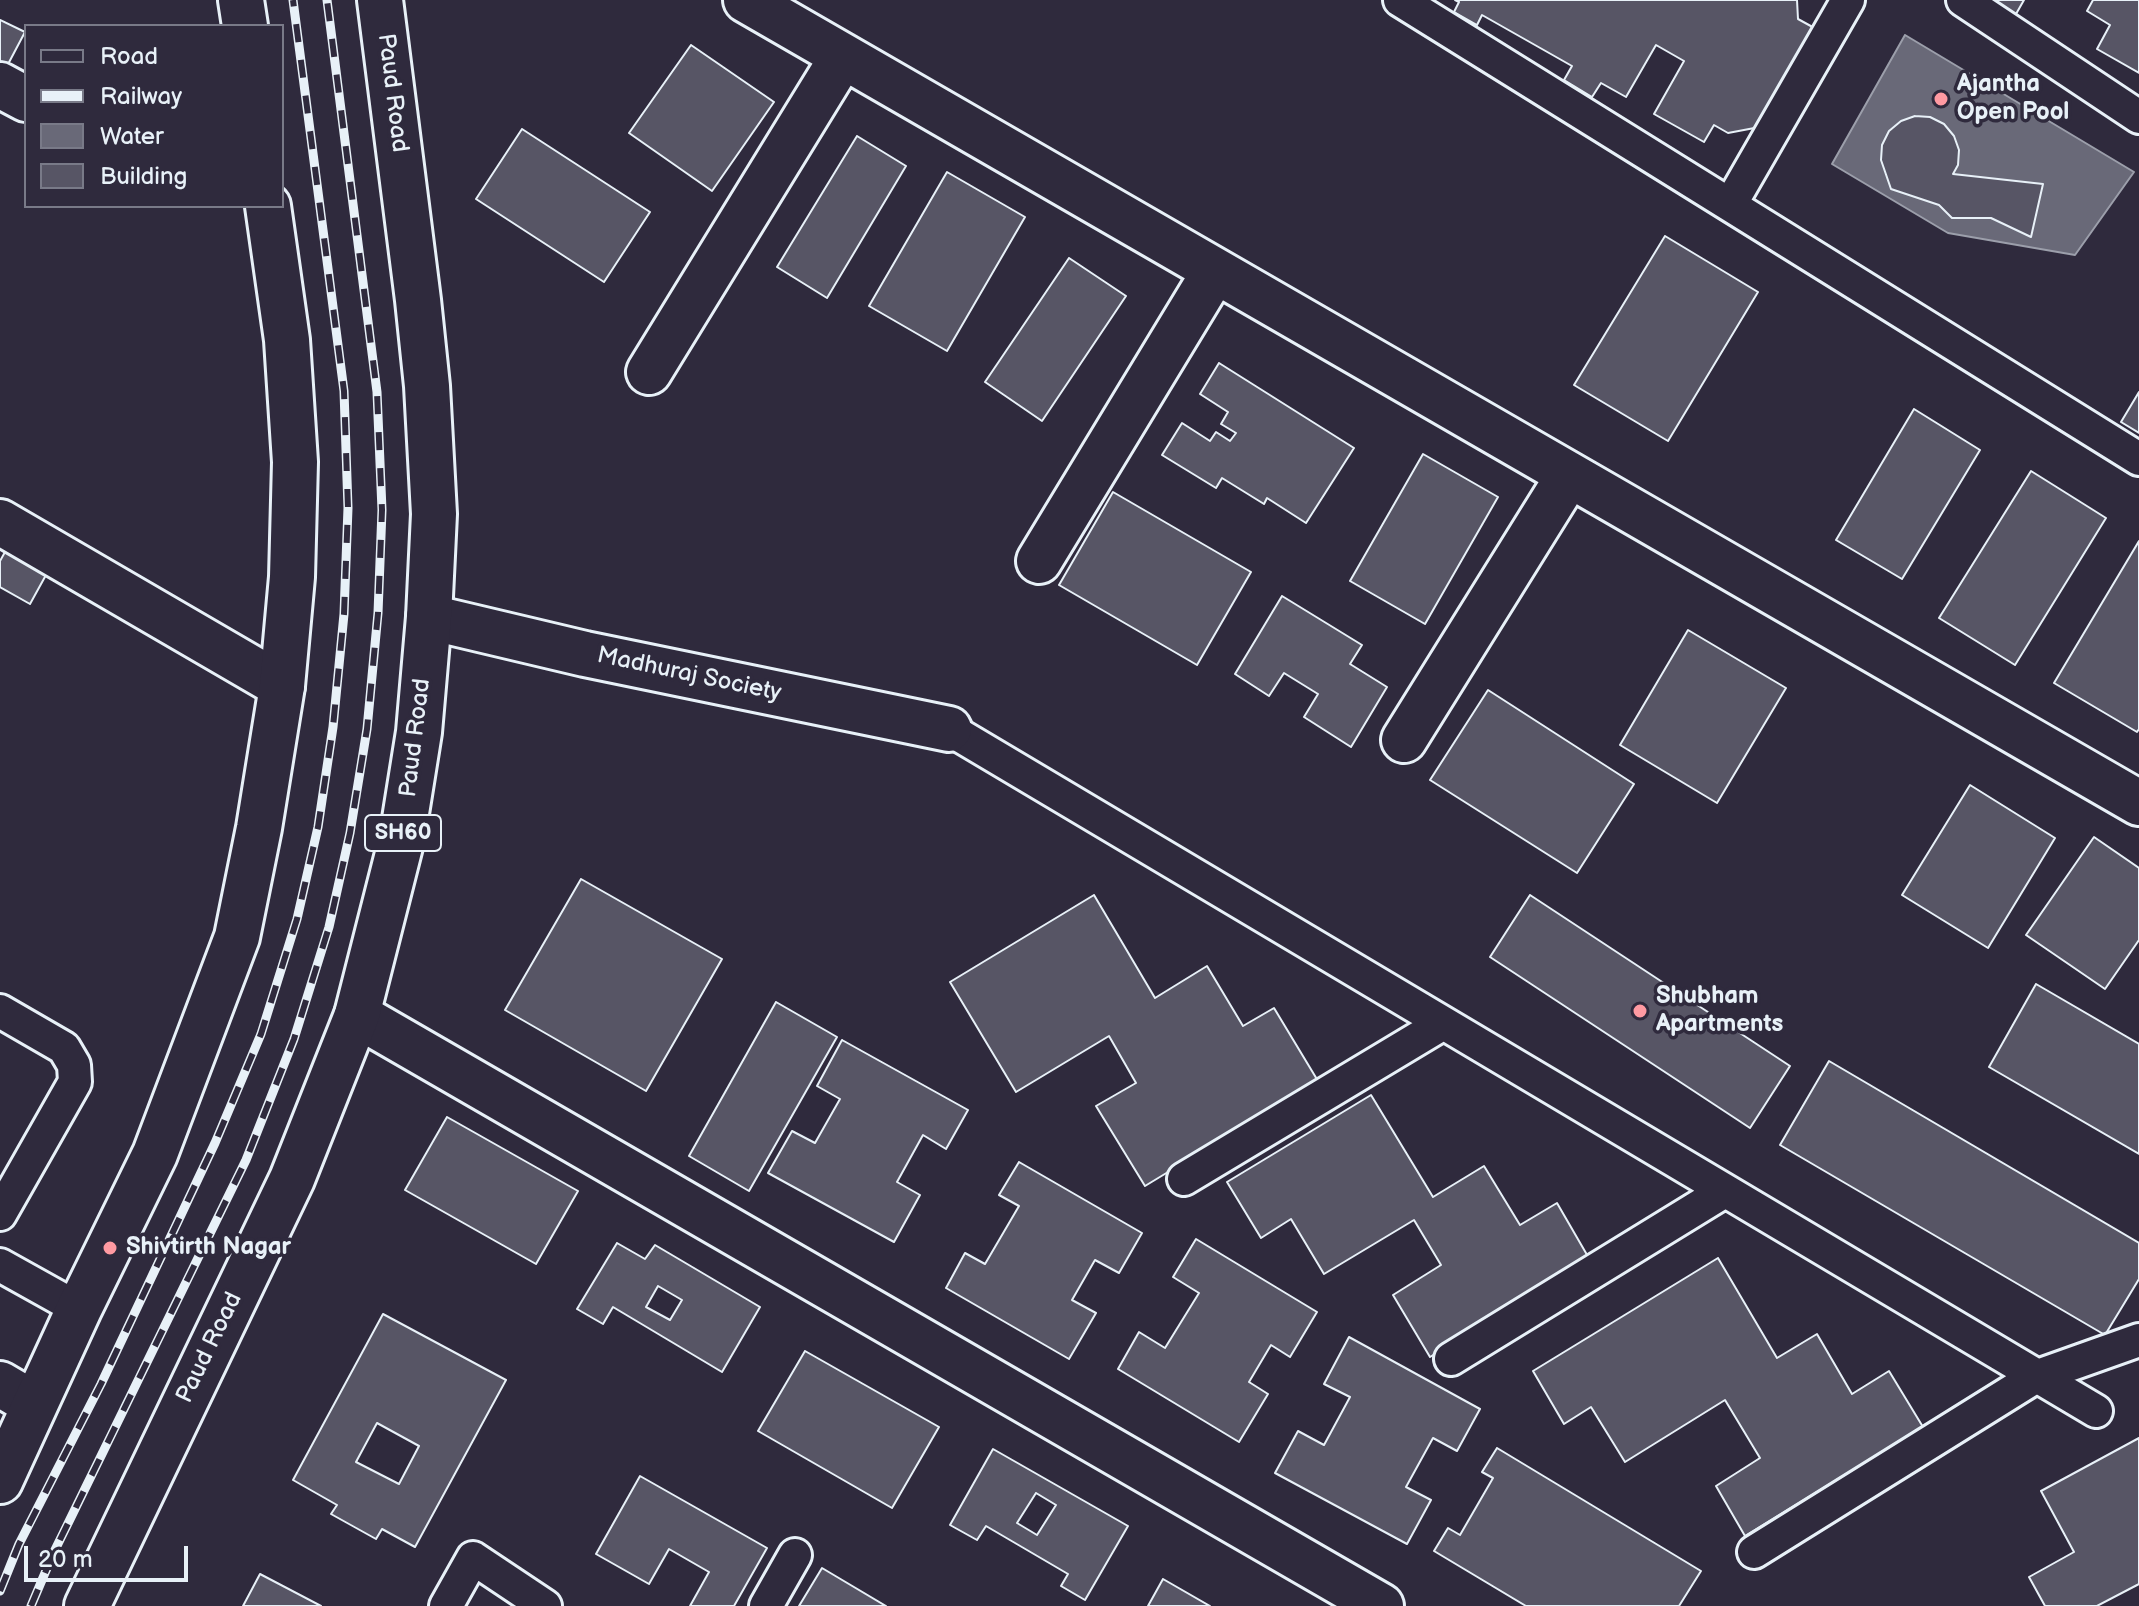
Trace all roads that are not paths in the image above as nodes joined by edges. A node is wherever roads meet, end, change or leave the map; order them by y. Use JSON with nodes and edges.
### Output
{"nodes":[{"id":1,"x":241,"y":0,"type":"edge"},
{"id":2,"x":380,"y":0,"type":"edge"},
{"id":3,"x":746,"y":0,"type":"edge"},
{"id":4,"x":1400,"y":0,"type":"edge"},
{"id":5,"x":1848,"y":0,"type":"edge"},
{"id":6,"x":1963,"y":0,"type":"edge"},
{"id":7,"x":245,"y":24,"type":"edge"},
{"id":8,"x":843,"y":56,"type":"junction"},
{"id":9,"x":0,"y":85,"type":"edge"},
{"id":10,"x":24,"y":98,"type":"edge"},
{"id":11,"x":2139,"y":117,"type":"edge"},
{"id":12,"x":1730,"y":205,"type":"junction"},
{"id":13,"x":268,"y":208,"type":"edge"},
{"id":14,"x":1215,"y":271,"type":"junction"},
{"id":15,"x":649,"y":372,"type":"dead end"},
{"id":16,"x":2139,"y":459,"type":"edge"},
{"id":17,"x":1569,"y":475,"type":"junction"},
{"id":18,"x":0,"y":522,"type":"edge"},
{"id":19,"x":1039,"y":561,"type":"dead end"},
{"id":20,"x":429,"y":617,"type":"junction"},
{"id":21,"x":282,"y":686,"type":"junction"},
{"id":22,"x":949,"y":729,"type":"joint"},
{"id":23,"x":1404,"y":740,"type":"dead end"},
{"id":24,"x":2139,"y":803,"type":"edge"},
{"id":25,"x":0,"y":1011,"type":"edge"},
{"id":26,"x":357,"y":1015,"type":"junction"},
{"id":27,"x":1442,"y":1024,"type":"junction"},
{"id":28,"x":1184,"y":1179,"type":"dead end"},
{"id":29,"x":1723,"y":1192,"type":"junction"},
{"id":30,"x":0,"y":1214,"type":"edge"},
{"id":31,"x":0,"y":1265,"type":"edge"},
{"id":32,"x":79,"y":1309,"type":"junction"},
{"id":33,"x":2139,"y":1340,"type":"edge"},
{"id":34,"x":1451,"y":1359,"type":"dead end"},
{"id":35,"x":2035,"y":1377,"type":"junction"},
{"id":36,"x":17,"y":1394,"type":"edge"},
{"id":37,"x":2096,"y":1411,"type":"dead end"},
{"id":38,"x":0,"y":1481,"type":"edge"},
{"id":39,"x":1754,"y":1552,"type":"dead end"},
{"id":40,"x":795,"y":1555,"type":"dead end"},
{"id":41,"x":87,"y":1606,"type":"edge"},
{"id":42,"x":446,"y":1606,"type":"edge"},
{"id":43,"x":545,"y":1606,"type":"edge"},
{"id":44,"x":766,"y":1606,"type":"edge"},
{"id":45,"x":1381,"y":1606,"type":"edge"}],
"edges":[{"from":1,"to":7,"type":"street"},
{"from":2,"to":20,"type":"street","name":"Paud Road","number":"SH60"},
{"from":3,"to":8,"type":"street"},
{"from":4,"to":12,"type":"lane"},
{"from":5,"to":12,"type":"lane"},
{"from":6,"to":11,"type":"lane"},
{"from":8,"to":14,"type":"street"},
{"from":8,"to":15,"type":"street"},
{"from":9,"to":10,"type":"street"},
{"from":12,"to":16,"type":"lane"},
{"from":13,"to":21,"type":"street"},
{"from":14,"to":17,"type":"street"},
{"from":14,"to":19,"type":"street"},
{"from":17,"to":23,"type":"street"},
{"from":17,"to":24,"type":"street"},
{"from":18,"to":21,"type":"street"},
{"from":20,"to":22,"type":"street","name":"Madhuraj Society"},
{"from":20,"to":26,"type":"street","name":"Paud Road","number":"SH60"},
{"from":21,"to":32,"type":"street"},
{"from":22,"to":27,"type":"lane"},
{"from":25,"to":30,"type":"lane"},
{"from":26,"to":41,"type":"street","name":"Paud Road","number":"SH60"},
{"from":26,"to":45,"type":"street"},
{"from":27,"to":28,"type":"lane"},
{"from":27,"to":29,"type":"lane"},
{"from":29,"to":34,"type":"lane"},
{"from":29,"to":35,"type":"lane"},
{"from":31,"to":32,"type":"lane"},
{"from":32,"to":36,"type":"street"},
{"from":33,"to":35,"type":"lane"},
{"from":35,"to":37,"type":"lane"},
{"from":35,"to":39,"type":"lane"},
{"from":36,"to":38,"type":"street"},
{"from":40,"to":44,"type":"lane"},
{"from":42,"to":43,"type":"lane"}]}
